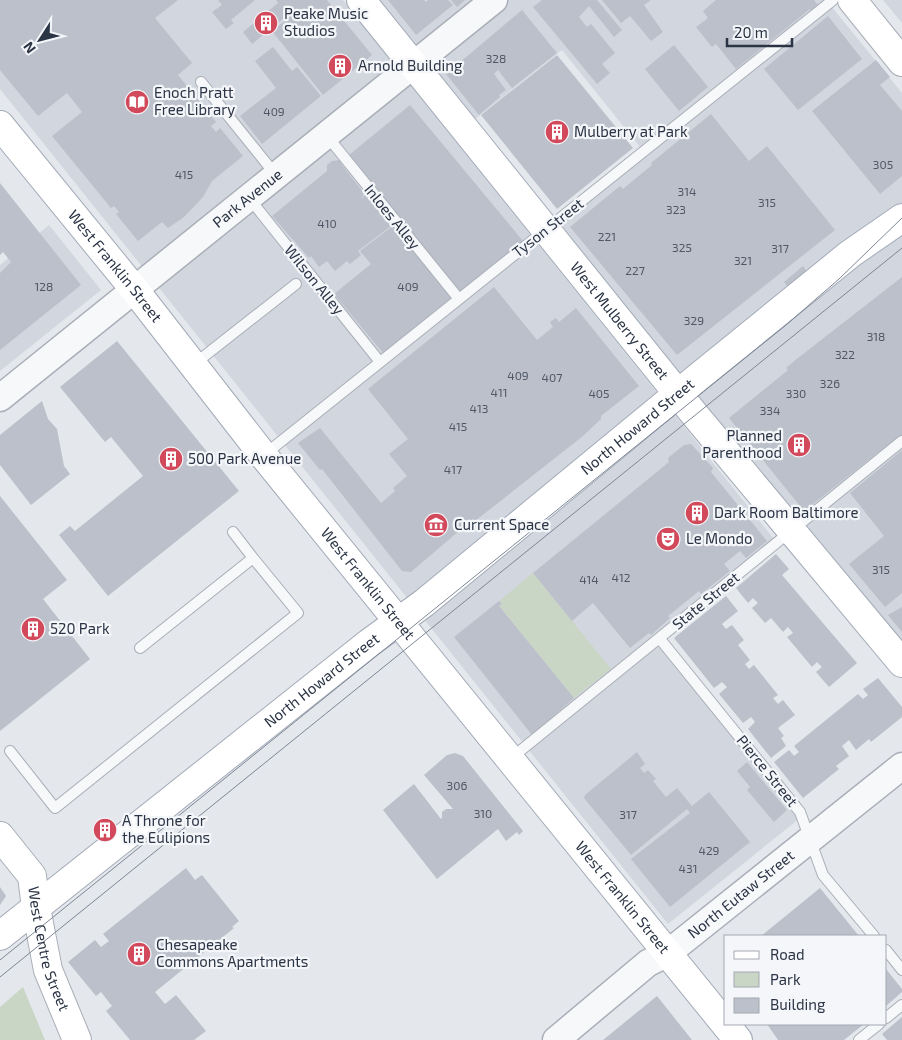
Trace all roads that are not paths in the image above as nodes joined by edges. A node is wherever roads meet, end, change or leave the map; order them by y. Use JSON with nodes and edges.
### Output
{"nodes":[{"id":1,"x":360,"y":0,"type":"edge"},
{"id":2,"x":494,"y":0,"type":"edge"},
{"id":3,"x":833,"y":0,"type":"edge"},
{"id":4,"x":852,"y":0,"type":"edge"},
{"id":5,"x":902,"y":62,"type":"edge"},
{"id":6,"x":413,"y":66,"type":"junction"},
{"id":7,"x":201,"y":82,"type":"dead end"},
{"id":8,"x":0,"y":125,"type":"edge"},
{"id":9,"x":326,"y":135,"type":"junction"},
{"id":10,"x":276,"y":175,"type":"junction"},
{"id":11,"x":248,"y":198,"type":"junction"},
{"id":12,"x":902,"y":218,"type":"edge"},
{"id":13,"x":546,"y":230,"type":"junction"},
{"id":14,"x":296,"y":284,"type":"dead end"},
{"id":15,"x":134,"y":289,"type":"junction"},
{"id":16,"x":459,"y":299,"type":"junction"},
{"id":17,"x":380,"y":362,"type":"junction"},
{"id":18,"x":192,"y":366,"type":"junction"},
{"id":19,"x":678,"y":393,"type":"junction"},
{"id":20,"x":0,"y":398,"type":"edge"},
{"id":21,"x":902,"y":441,"type":"edge"},
{"id":22,"x":263,"y":455,"type":"junction"},
{"id":23,"x":792,"y":531,"type":"junction"},
{"id":24,"x":233,"y":532,"type":"dead end"},
{"id":25,"x":253,"y":558,"type":"junction"},
{"id":26,"x":398,"y":621,"type":"junction"},
{"id":27,"x":660,"y":639,"type":"junction"},
{"id":28,"x":140,"y":648,"type":"dead end"},
{"id":29,"x":902,"y":663,"type":"edge"},
{"id":30,"x":10,"y":751,"type":"dead end"},
{"id":31,"x":510,"y":759,"type":"junction"},
{"id":32,"x":902,"y":766,"type":"edge"},
{"id":33,"x":0,"y":836,"type":"edge"},
{"id":34,"x":808,"y":840,"type":"junction"},
{"id":35,"x":36,"y":908,"type":"junction"},
{"id":36,"x":873,"y":935,"type":"edge"},
{"id":37,"x":0,"y":936,"type":"edge"},
{"id":38,"x":887,"y":951,"type":"edge"},
{"id":39,"x":668,"y":953,"type":"junction"},
{"id":40,"x":902,"y":970,"type":"edge"},
{"id":41,"x":902,"y":1005,"type":"edge"},
{"id":42,"x":887,"y":1017,"type":"edge"},
{"id":43,"x":724,"y":1023,"type":"edge"},
{"id":44,"x":726,"y":1025,"type":"edge"},
{"id":45,"x":878,"y":1025,"type":"edge"},
{"id":46,"x":77,"y":1040,"type":"edge"},
{"id":47,"x":556,"y":1040,"type":"edge"},
{"id":48,"x":738,"y":1040,"type":"edge"},
{"id":49,"x":860,"y":1040,"type":"edge"}],
"edges":[{"from":1,"to":6,"type":"main road","name":"West Mulberry Street"},
{"from":2,"to":6,"type":"street","name":"Park Avenue"},
{"from":3,"to":13,"type":"lane","name":"Tyson Street"},
{"from":4,"to":5,"type":"main road"},
{"from":6,"to":9,"type":"street","name":"Park Avenue"},
{"from":6,"to":13,"type":"main road","name":"West Mulberry Street"},
{"from":7,"to":10,"type":"lane"},
{"from":8,"to":15,"type":"main road","name":"West Franklin Street"},
{"from":9,"to":10,"type":"street","name":"Park Avenue"},
{"from":9,"to":16,"type":"lane","name":"Inloes Alley"},
{"from":10,"to":11,"type":"street","name":"Park Avenue"},
{"from":11,"to":15,"type":"street","name":"Park Avenue"},
{"from":11,"to":17,"type":"lane","name":"Wilson Alley"},
{"from":12,"to":19,"type":"main road","name":"North Howard Street"},
{"from":13,"to":16,"type":"lane","name":"Tyson Street"},
{"from":13,"to":19,"type":"main road","name":"West Mulberry Street"},
{"from":14,"to":18,"type":"lane"},
{"from":15,"to":18,"type":"main road","name":"West Franklin Street"},
{"from":15,"to":20,"type":"street","name":"Park Avenue"},
{"from":16,"to":17,"type":"lane","name":"Tyson Street"},
{"from":17,"to":22,"type":"lane","name":"Tyson Street"},
{"from":18,"to":22,"type":"main road","name":"West Franklin Street"},
{"from":19,"to":23,"type":"main road","name":"West Mulberry Street"},
{"from":19,"to":26,"type":"main road","name":"North Howard Street"},
{"from":21,"to":23,"type":"lane","name":"State Street"},
{"from":22,"to":26,"type":"main road","name":"West Franklin Street"},
{"from":23,"to":27,"type":"lane","name":"State Street"},
{"from":23,"to":29,"type":"main road","name":"West Mulberry Street"},
{"from":24,"to":25,"type":"lane"},
{"from":25,"to":28,"type":"lane"},
{"from":25,"to":30,"type":"lane"},
{"from":26,"to":31,"type":"main road","name":"West Franklin Street"},
{"from":26,"to":35,"type":"main road","name":"North Howard Street"},
{"from":27,"to":31,"type":"lane","name":"State Street"},
{"from":27,"to":34,"type":"lane","name":"Pierce Street"},
{"from":31,"to":39,"type":"main road","name":"West Franklin Street"},
{"from":32,"to":34,"type":"street","name":"North Eutaw Street"},
{"from":33,"to":35,"type":"main road","name":"West Centre Street"},
{"from":34,"to":36,"type":"lane","name":"Pierce Street"},
{"from":34,"to":39,"type":"street","name":"North Eutaw Street"},
{"from":35,"to":37,"type":"main road","name":"North Howard Street"},
{"from":35,"to":46,"type":"main road","name":"West Centre Street"},
{"from":38,"to":40,"type":"lane"},
{"from":39,"to":43,"type":"main road","name":"West Franklin Street"},
{"from":39,"to":47,"type":"street","name":"North Eutaw Street"},
{"from":41,"to":42,"type":"lane"},
{"from":44,"to":48,"type":"main road","name":"West Franklin Street"},
{"from":45,"to":49,"type":"lane"}]}
